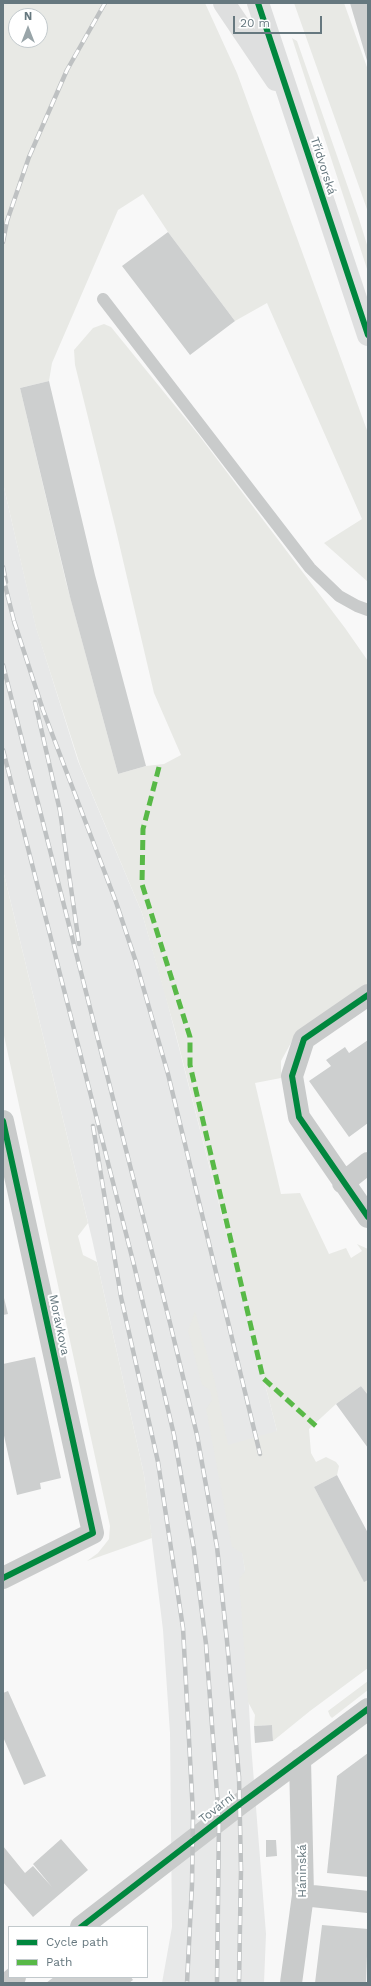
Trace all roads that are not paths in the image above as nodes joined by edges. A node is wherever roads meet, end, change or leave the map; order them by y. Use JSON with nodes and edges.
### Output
{"nodes":[{"id":1,"x":224,"y":3,"type":"edge"},
{"id":2,"x":258,"y":3,"type":"edge"},
{"id":3,"x":291,"y":102,"type":"junction"},
{"id":4,"x":103,"y":299,"type":"dead end"},
{"id":5,"x":368,"y":335,"type":"edge"},
{"id":6,"x":368,"y":610,"type":"edge"},
{"id":7,"x":368,"y":995,"type":"edge"},
{"id":8,"x":3,"y":1121,"type":"edge"},
{"id":9,"x":368,"y":1163,"type":"edge"},
{"id":10,"x":343,"y":1183,"type":"junction"},
{"id":11,"x":368,"y":1217,"type":"edge"},
{"id":12,"x":3,"y":1578,"type":"edge"},
{"id":13,"x":368,"y":1709,"type":"edge"},
{"id":14,"x":300,"y":1759,"type":"junction"},
{"id":15,"x":303,"y":1895,"type":"junction"},
{"id":16,"x":368,"y":1902,"type":"edge"},
{"id":17,"x":82,"y":1926,"type":"edge"},
{"id":18,"x":292,"y":1983,"type":"edge"}],
"edges":[{"from":1,"to":3,"type":"main road"},
{"from":2,"to":3,"type":"main road","name":"Třídvorská"},
{"from":3,"to":5,"type":"main road","name":"Třídvorská"},
{"from":4,"to":6,"type":"lane"},
{"from":7,"to":10,"type":"street"},
{"from":8,"to":12,"type":"street","name":"Morávkova"},
{"from":9,"to":10,"type":"street"},
{"from":10,"to":11,"type":"street"},
{"from":13,"to":14,"type":"street","name":"Tovární"},
{"from":14,"to":15,"type":"street","name":"Háninská"},
{"from":14,"to":17,"type":"street","name":"Tovární"},
{"from":15,"to":16,"type":"street"},
{"from":15,"to":18,"type":"street","name":"Háninská"}]}
